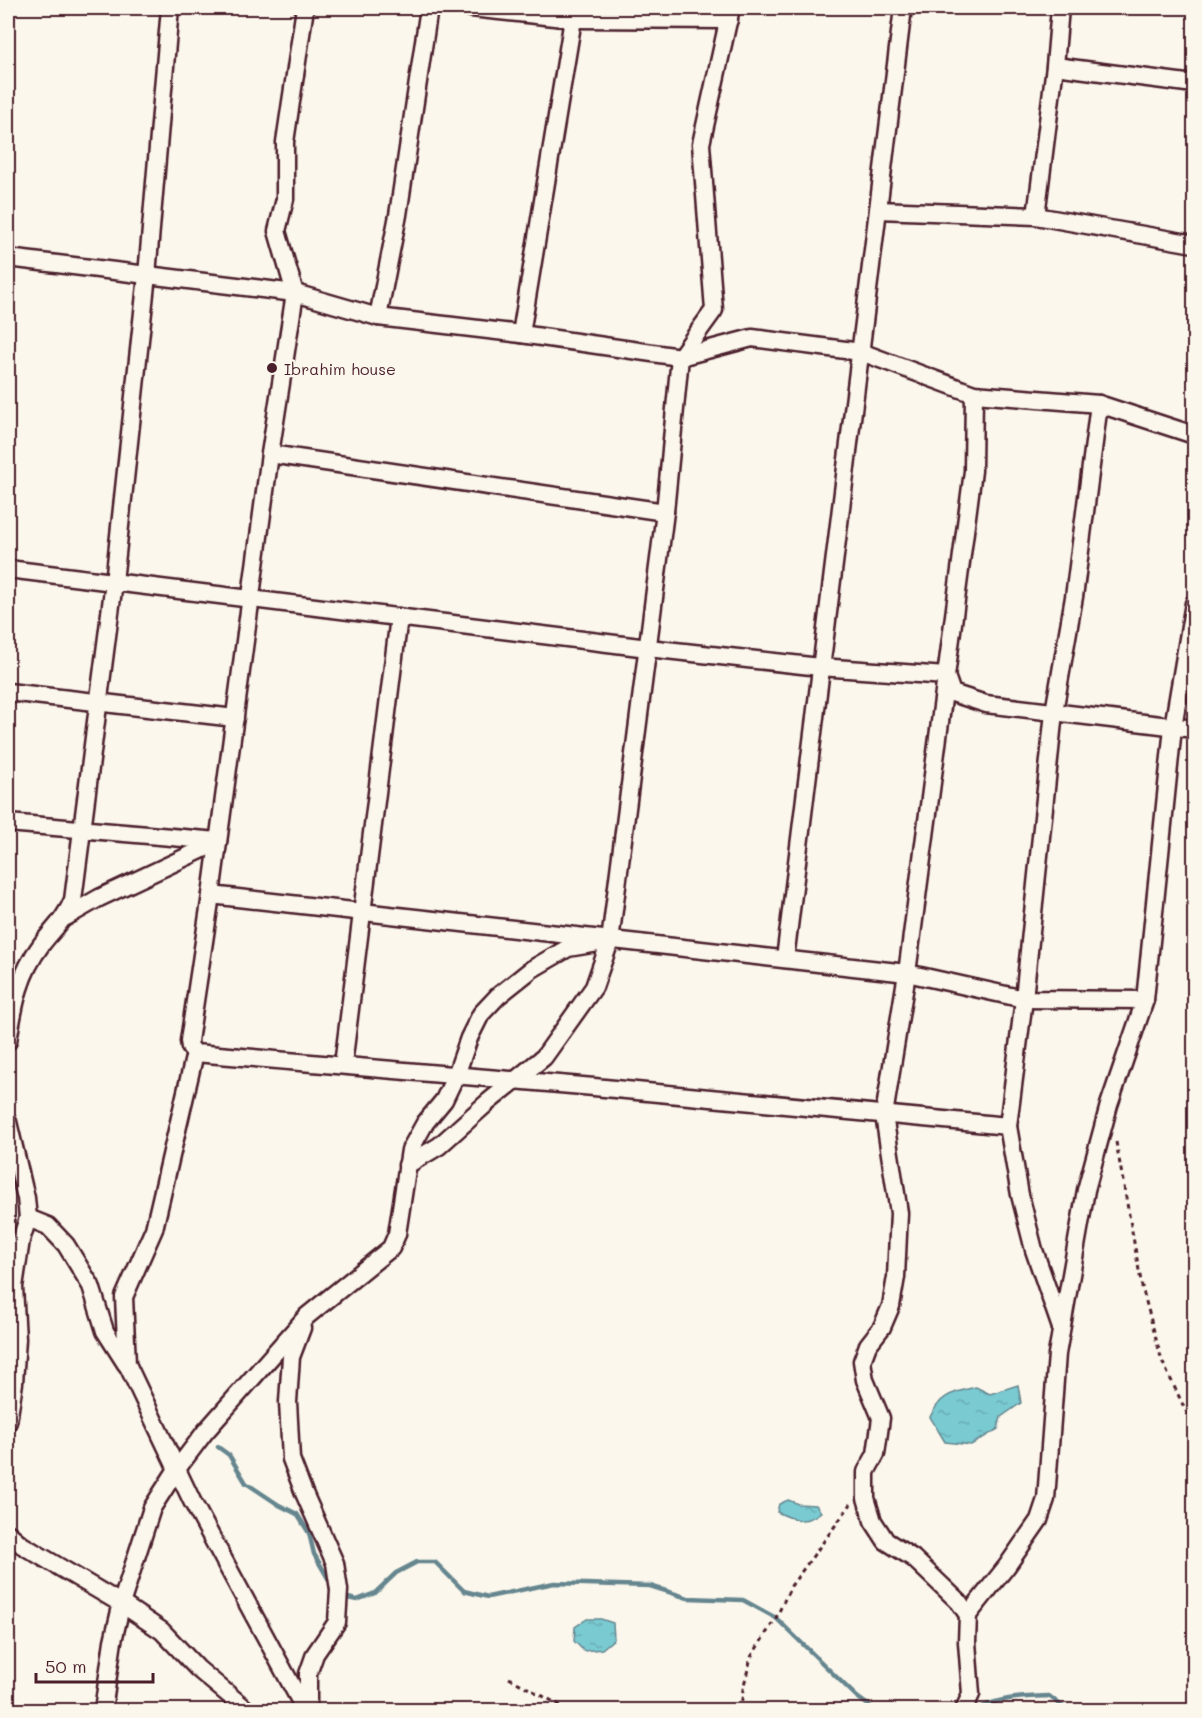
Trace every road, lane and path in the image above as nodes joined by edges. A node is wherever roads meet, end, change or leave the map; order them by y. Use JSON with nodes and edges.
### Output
{"nodes":[{"id":1,"x":170,"y":8,"type":"edge"},
{"id":2,"x":305,"y":8,"type":"edge"},
{"id":3,"x":429,"y":8,"type":"edge"},
{"id":4,"x":471,"y":8,"type":"edge"},
{"id":5,"x":903,"y":8,"type":"edge"},
{"id":6,"x":1060,"y":8,"type":"edge"},
{"id":7,"x":730,"y":14,"type":"edge"},
{"id":8,"x":573,"y":19,"type":"junction"},
{"id":9,"x":1055,"y":66,"type":"junction"},
{"id":10,"x":1194,"y":84,"type":"edge"},
{"id":11,"x":878,"y":210,"type":"junction"},
{"id":12,"x":1036,"y":216,"type":"junction"},
{"id":13,"x":1194,"y":244,"type":"edge"},
{"id":14,"x":8,"y":258,"type":"edge"},
{"id":15,"x":147,"y":275,"type":"junction"},
{"id":16,"x":295,"y":292,"type":"junction"},
{"id":17,"x":378,"y":317,"type":"junction"},
{"id":18,"x":521,"y":334,"type":"junction"},
{"id":19,"x":861,"y":352,"type":"junction"},
{"id":20,"x":680,"y":357,"type":"junction"},
{"id":21,"x":974,"y":394,"type":"junction"},
{"id":22,"x":1099,"y":404,"type":"junction"},
{"id":23,"x":1194,"y":435,"type":"edge"},
{"id":24,"x":270,"y":454,"type":"junction"},
{"id":25,"x":665,"y":512,"type":"junction"},
{"id":26,"x":8,"y":569,"type":"edge"},
{"id":27,"x":114,"y":582,"type":"junction"},
{"id":28,"x":251,"y":599,"type":"junction"},
{"id":29,"x":1194,"y":603,"type":"edge"},
{"id":30,"x":399,"y":618,"type":"junction"},
{"id":31,"x":648,"y":648,"type":"junction"},
{"id":32,"x":820,"y":668,"type":"junction"},
{"id":33,"x":946,"y":676,"type":"junction"},
{"id":34,"x":8,"y":692,"type":"edge"},
{"id":35,"x":98,"y":702,"type":"junction"},
{"id":36,"x":1054,"y":712,"type":"junction"},
{"id":37,"x":235,"y":718,"type":"junction"},
{"id":38,"x":1173,"y":727,"type":"junction"},
{"id":39,"x":1194,"y":729,"type":"edge"},
{"id":40,"x":8,"y":823,"type":"edge"},
{"id":41,"x":82,"y":828,"type":"junction"},
{"id":42,"x":218,"y":842,"type":"junction"},
{"id":43,"x":212,"y":895,"type":"junction"},
{"id":44,"x":362,"y":912,"type":"junction"},
{"id":45,"x":66,"y":917,"type":"junction"},
{"id":46,"x":610,"y":941,"type":"junction"},
{"id":47,"x":785,"y":959,"type":"junction"},
{"id":48,"x":907,"y":973,"type":"junction"},
{"id":49,"x":1024,"y":999,"type":"junction"},
{"id":50,"x":1145,"y":1000,"type":"junction"},
{"id":51,"x":8,"y":1041,"type":"edge"},
{"id":52,"x":195,"y":1053,"type":"junction"},
{"id":53,"x":343,"y":1065,"type":"junction"},
{"id":54,"x":456,"y":1075,"type":"junction"},
{"id":55,"x":517,"y":1080,"type":"junction"},
{"id":56,"x":884,"y":1115,"type":"junction"},
{"id":57,"x":8,"y":1122,"type":"edge"},
{"id":58,"x":1008,"y":1126,"type":"junction"},
{"id":59,"x":1115,"y":1139,"type":"dead end"},
{"id":60,"x":408,"y":1166,"type":"junction"},
{"id":61,"x":28,"y":1218,"type":"junction"},
{"id":62,"x":11,"y":1289,"type":"edge"},
{"id":63,"x":307,"y":1316,"type":"junction"},
{"id":64,"x":1061,"y":1329,"type":"junction"},
{"id":65,"x":127,"y":1364,"type":"junction"},
{"id":66,"x":8,"y":1422,"type":"edge"},
{"id":67,"x":1194,"y":1428,"type":"edge"},
{"id":68,"x":177,"y":1469,"type":"junction"},
{"id":69,"x":853,"y":1500,"type":"dead end"},
{"id":70,"x":8,"y":1533,"type":"edge"},
{"id":71,"x":122,"y":1604,"type":"junction"},
{"id":72,"x":968,"y":1615,"type":"junction"},
{"id":73,"x":509,"y":1678,"type":"dead end"},
{"id":74,"x":103,"y":1710,"type":"edge"},
{"id":75,"x":247,"y":1710,"type":"edge"},
{"id":76,"x":306,"y":1710,"type":"edge"},
{"id":77,"x":569,"y":1710,"type":"edge"},
{"id":78,"x":741,"y":1710,"type":"edge"},
{"id":79,"x":964,"y":1710,"type":"edge"}],
"edges":[{"from":1,"to":15,"type":"street"},
{"from":2,"to":16,"type":"street"},
{"from":3,"to":17,"type":"street"},
{"from":4,"to":8,"type":"street"},
{"from":5,"to":11,"type":"street"},
{"from":6,"to":9,"type":"street"},
{"from":7,"to":8,"type":"street"},
{"from":7,"to":20,"type":"street"},
{"from":8,"to":18,"type":"street"},
{"from":9,"to":10,"type":"street"},
{"from":9,"to":12,"type":"street"},
{"from":11,"to":12,"type":"street"},
{"from":11,"to":19,"type":"street"},
{"from":12,"to":13,"type":"street"},
{"from":14,"to":15,"type":"street"},
{"from":15,"to":16,"type":"street"},
{"from":15,"to":27,"type":"street"},
{"from":16,"to":17,"type":"street"},
{"from":16,"to":24,"type":"street"},
{"from":17,"to":18,"type":"street"},
{"from":18,"to":20,"type":"street"},
{"from":19,"to":20,"type":"street"},
{"from":19,"to":21,"type":"street"},
{"from":19,"to":32,"type":"street"},
{"from":20,"to":25,"type":"street"},
{"from":21,"to":22,"type":"street"},
{"from":21,"to":33,"type":"street"},
{"from":22,"to":23,"type":"street"},
{"from":22,"to":36,"type":"street"},
{"from":24,"to":25,"type":"street"},
{"from":24,"to":28,"type":"street"},
{"from":25,"to":31,"type":"street"},
{"from":26,"to":27,"type":"street"},
{"from":27,"to":28,"type":"street"},
{"from":27,"to":35,"type":"street"},
{"from":28,"to":30,"type":"street"},
{"from":28,"to":37,"type":"street"},
{"from":29,"to":38,"type":"street"},
{"from":30,"to":31,"type":"street"},
{"from":30,"to":44,"type":"street"},
{"from":31,"to":32,"type":"street"},
{"from":31,"to":46,"type":"street"},
{"from":32,"to":33,"type":"street"},
{"from":32,"to":47,"type":"street"},
{"from":33,"to":36,"type":"street"},
{"from":33,"to":48,"type":"street"},
{"from":34,"to":35,"type":"street"},
{"from":35,"to":37,"type":"street"},
{"from":35,"to":41,"type":"street"},
{"from":36,"to":38,"type":"street"},
{"from":36,"to":49,"type":"street"},
{"from":37,"to":42,"type":"street"},
{"from":38,"to":39,"type":"street"},
{"from":38,"to":50,"type":"street"},
{"from":40,"to":41,"type":"street"},
{"from":41,"to":42,"type":"street"},
{"from":41,"to":45,"type":"street"},
{"from":42,"to":43,"type":"street"},
{"from":42,"to":45,"type":"street"},
{"from":43,"to":44,"type":"street"},
{"from":43,"to":52,"type":"street"},
{"from":44,"to":46,"type":"street"},
{"from":44,"to":53,"type":"street"},
{"from":45,"to":51,"type":"street"},
{"from":46,"to":47,"type":"street"},
{"from":46,"to":54,"type":"street"},
{"from":46,"to":55,"type":"street"},
{"from":47,"to":48,"type":"street"},
{"from":48,"to":49,"type":"street"},
{"from":48,"to":56,"type":"street"},
{"from":49,"to":50,"type":"street"},
{"from":49,"to":58,"type":"street"},
{"from":50,"to":64,"type":"street"},
{"from":52,"to":53,"type":"street"},
{"from":52,"to":65,"type":"street"},
{"from":53,"to":54,"type":"street"},
{"from":54,"to":55,"type":"street"},
{"from":54,"to":60,"type":"street"},
{"from":55,"to":56,"type":"street"},
{"from":55,"to":60,"type":"street"},
{"from":56,"to":58,"type":"street"},
{"from":56,"to":72,"type":"street"},
{"from":57,"to":61,"type":"street"},
{"from":58,"to":64,"type":"street"},
{"from":59,"to":67,"type":"path"},
{"from":60,"to":63,"type":"street"},
{"from":61,"to":62,"type":"street"},
{"from":61,"to":65,"type":"street"},
{"from":62,"to":66,"type":"street"},
{"from":63,"to":68,"type":"street"},
{"from":63,"to":76,"type":"street"},
{"from":64,"to":72,"type":"street"},
{"from":65,"to":68,"type":"street"},
{"from":68,"to":71,"type":"street"},
{"from":68,"to":76,"type":"street"},
{"from":69,"to":78,"type":"path"},
{"from":70,"to":71,"type":"street"},
{"from":71,"to":74,"type":"street"},
{"from":71,"to":75,"type":"street"},
{"from":72,"to":79,"type":"street"},
{"from":73,"to":77,"type":"path"}]}
